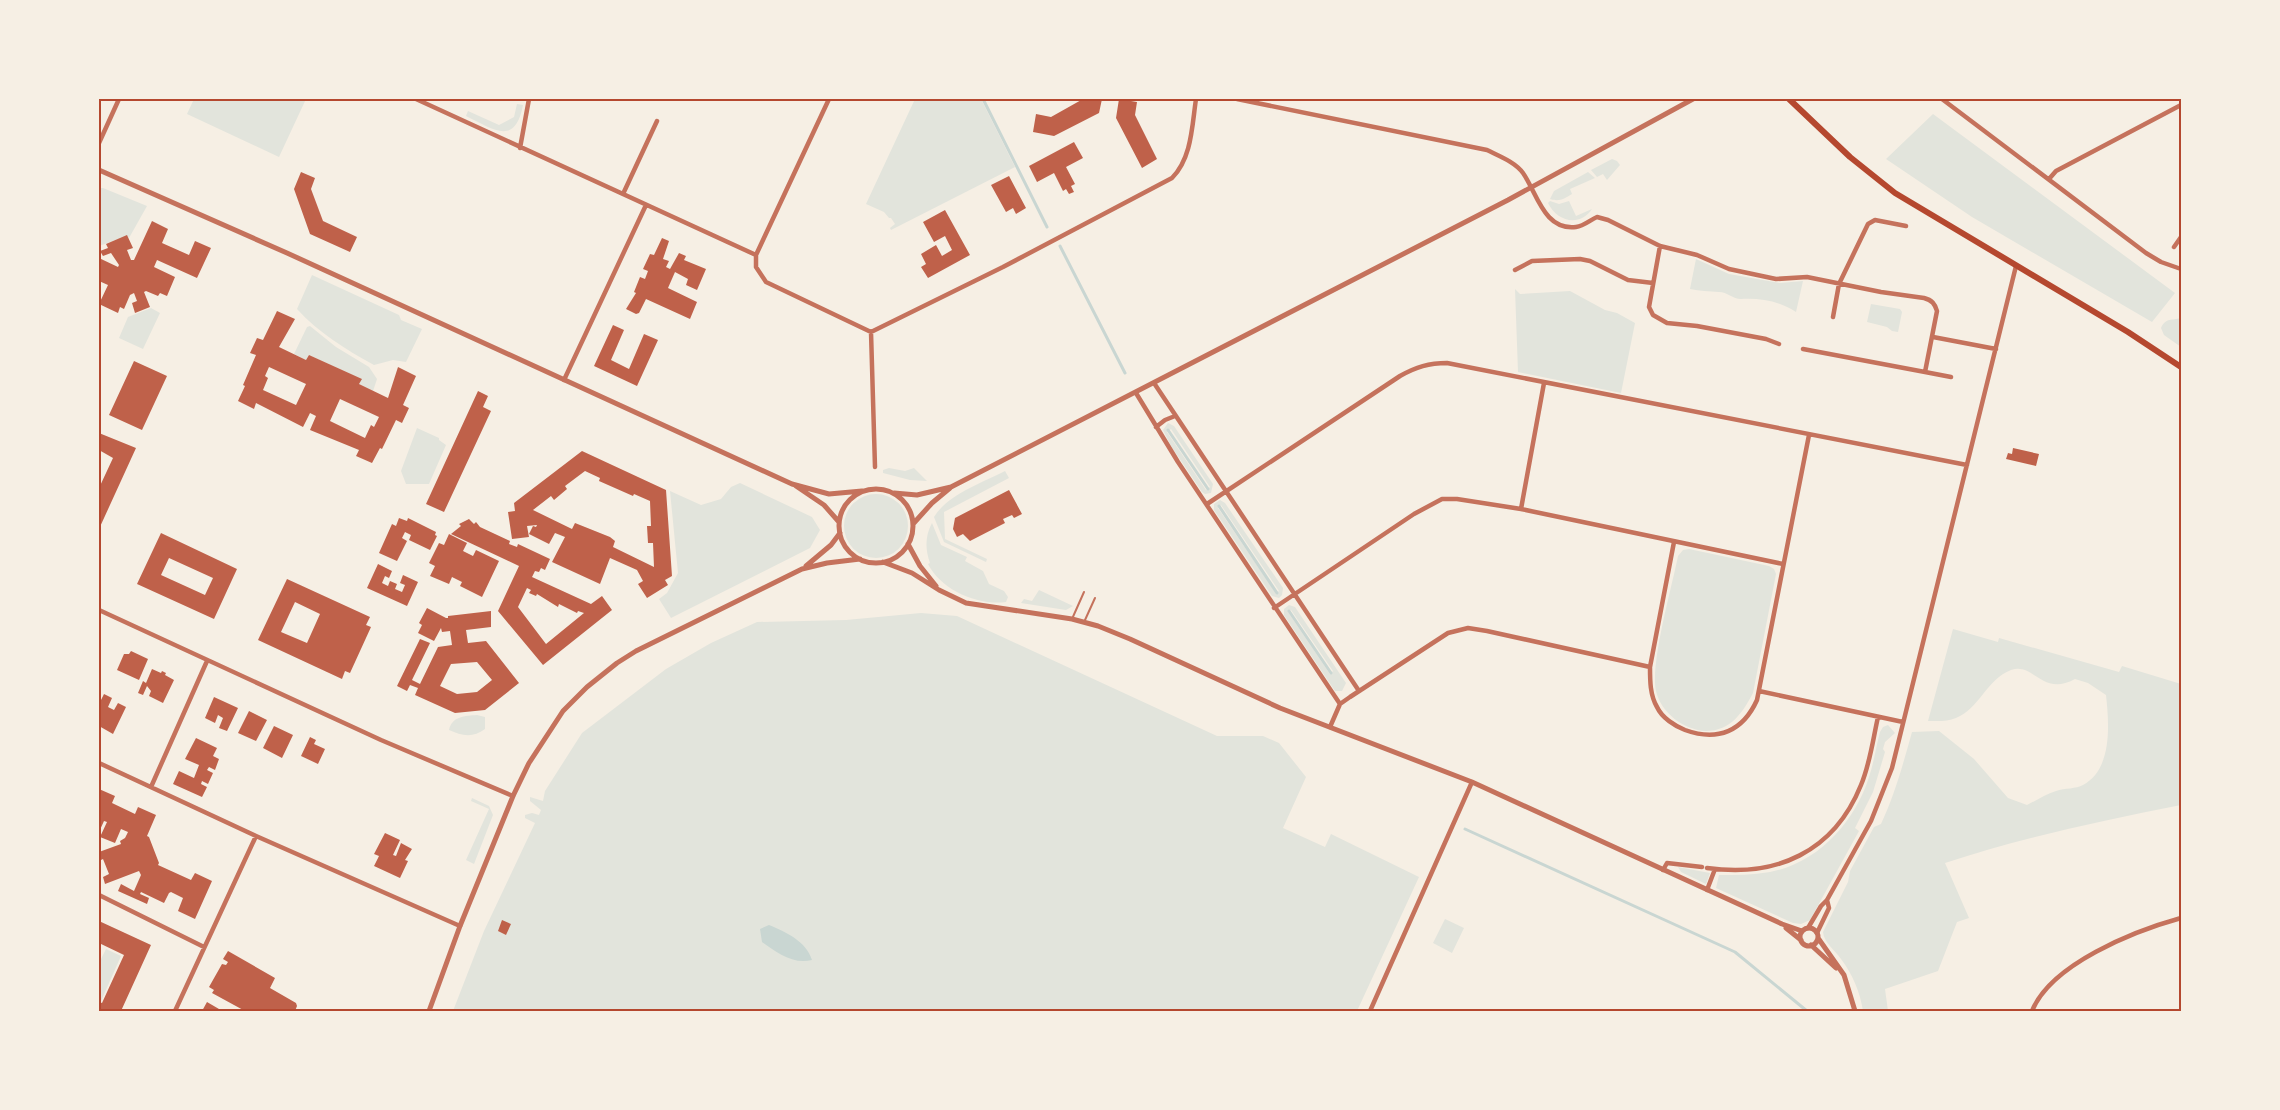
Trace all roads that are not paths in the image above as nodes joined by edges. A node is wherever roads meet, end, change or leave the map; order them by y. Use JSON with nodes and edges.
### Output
{"nodes":[{"id":1,"x":119,"y":99,"type":"edge"},
{"id":2,"x":416,"y":99,"type":"edge"},
{"id":3,"x":530,"y":99,"type":"edge"},
{"id":4,"x":829,"y":99,"type":"edge"},
{"id":5,"x":1196,"y":99,"type":"edge"},
{"id":6,"x":1237,"y":99,"type":"edge"},
{"id":7,"x":1694,"y":99,"type":"edge"},
{"id":8,"x":1789,"y":99,"type":"edge"},
{"id":9,"x":1945,"y":100,"type":"edge"},
{"id":10,"x":2181,"y":105,"type":"edge"},
{"id":11,"x":657,"y":122,"type":"dead end"},
{"id":12,"x":99,"y":143,"type":"edge"},
{"id":13,"x":520,"y":148,"type":"junction"},
{"id":14,"x":99,"y":170,"type":"edge"},
{"id":15,"x":2049,"y":179,"type":"junction"},
{"id":16,"x":1531,"y":188,"type":"junction"},
{"id":17,"x":624,"y":194,"type":"junction"},
{"id":18,"x":646,"y":205,"type":"junction"},
{"id":19,"x":1906,"y":226,"type":"dead end"},
{"id":20,"x":2181,"y":237,"type":"edge"},
{"id":21,"x":1660,"y":246,"type":"junction"},
{"id":22,"x":2174,"y":247,"type":"dead end"},
{"id":23,"x":756,"y":255,"type":"junction"},
{"id":24,"x":2016,"y":266,"type":"junction"},
{"id":25,"x":2181,"y":269,"type":"edge"},
{"id":26,"x":1515,"y":270,"type":"dead end"},
{"id":27,"x":1653,"y":283,"type":"junction"},
{"id":28,"x":1839,"y":284,"type":"junction"},
{"id":29,"x":1833,"y":317,"type":"dead end"},
{"id":30,"x":871,"y":333,"type":"junction"},
{"id":31,"x":1933,"y":337,"type":"junction"},
{"id":32,"x":1779,"y":344,"type":"dead end"},
{"id":33,"x":1803,"y":349,"type":"dead end"},
{"id":34,"x":1996,"y":349,"type":"junction"},
{"id":35,"x":2181,"y":367,"type":"edge"},
{"id":36,"x":1925,"y":372,"type":"junction"},
{"id":37,"x":1951,"y":377,"type":"dead end"},
{"id":38,"x":564,"y":380,"type":"junction"},
{"id":39,"x":1154,"y":383,"type":"junction"},
{"id":40,"x":1544,"y":383,"type":"junction"},
{"id":41,"x":1136,"y":393,"type":"junction"},
{"id":42,"x":1175,"y":416,"type":"junction"},
{"id":43,"x":1156,"y":427,"type":"junction"},
{"id":44,"x":1809,"y":435,"type":"junction"},
{"id":45,"x":1967,"y":465,"type":"junction"},
{"id":46,"x":875,"y":467,"type":"dead end"},
{"id":47,"x":792,"y":484,"type":"junction"},
{"id":48,"x":951,"y":487,"type":"junction"},
{"id":49,"x":862,"y":491,"type":"junction"},
{"id":50,"x":1225,"y":492,"type":"junction"},
{"id":51,"x":894,"y":494,"type":"junction"},
{"id":52,"x":1207,"y":504,"type":"junction"},
{"id":53,"x":1521,"y":509,"type":"junction"},
{"id":54,"x":839,"y":522,"type":"junction"},
{"id":55,"x":913,"y":524,"type":"junction"},
{"id":56,"x":840,"y":533,"type":"junction"},
{"id":57,"x":1674,"y":542,"type":"junction"},
{"id":58,"x":908,"y":544,"type":"junction"},
{"id":59,"x":860,"y":559,"type":"junction"},
{"id":60,"x":883,"y":562,"type":"junction"},
{"id":61,"x":1783,"y":564,"type":"junction"},
{"id":62,"x":802,"y":569,"type":"junction"},
{"id":63,"x":939,"y":590,"type":"junction"},
{"id":64,"x":1084,"y":592,"type":"dead end"},
{"id":65,"x":1293,"y":594,"type":"junction"},
{"id":66,"x":1095,"y":598,"type":"dead end"},
{"id":67,"x":1274,"y":608,"type":"junction"},
{"id":68,"x":99,"y":610,"type":"edge"},
{"id":69,"x":1072,"y":619,"type":"junction"},
{"id":70,"x":1084,"y":622,"type":"junction"},
{"id":71,"x":207,"y":661,"type":"junction"},
{"id":72,"x":1650,"y":667,"type":"junction"},
{"id":73,"x":1359,"y":691,"type":"junction"},
{"id":74,"x":1759,"y":691,"type":"junction"},
{"id":75,"x":1340,"y":704,"type":"junction"},
{"id":76,"x":1878,"y":717,"type":"junction"},
{"id":77,"x":1903,"y":722,"type":"junction"},
{"id":78,"x":1330,"y":727,"type":"junction"},
{"id":79,"x":99,"y":763,"type":"edge"},
{"id":80,"x":1472,"y":782,"type":"junction"},
{"id":81,"x":151,"y":787,"type":"junction"},
{"id":82,"x":513,"y":796,"type":"junction"},
{"id":83,"x":256,"y":836,"type":"junction"},
{"id":84,"x":1715,"y":869,"type":"junction"},
{"id":85,"x":1663,"y":870,"type":"junction"},
{"id":86,"x":1707,"y":890,"type":"junction"},
{"id":87,"x":99,"y":895,"type":"edge"},
{"id":88,"x":1827,"y":900,"type":"junction"},
{"id":89,"x":2181,"y":918,"type":"edge"},
{"id":90,"x":1782,"y":924,"type":"junction"},
{"id":91,"x":460,"y":926,"type":"junction"},
{"id":92,"x":1809,"y":928,"type":"junction"},
{"id":93,"x":1802,"y":931,"type":"junction"},
{"id":94,"x":1817,"y":935,"type":"junction"},
{"id":95,"x":1801,"y":940,"type":"junction"},
{"id":96,"x":1811,"y":945,"type":"junction"},
{"id":97,"x":204,"y":947,"type":"junction"},
{"id":98,"x":1844,"y":975,"type":"junction"},
{"id":99,"x":175,"y":1011,"type":"edge"},
{"id":100,"x":429,"y":1011,"type":"edge"},
{"id":101,"x":1370,"y":1011,"type":"edge"},
{"id":102,"x":1855,"y":1011,"type":"edge"},
{"id":103,"x":2032,"y":1011,"type":"edge"}],
"edges":[{"from":1,"to":12,"type":"street"},
{"from":2,"to":13,"type":"street"},
{"from":3,"to":13,"type":"street"},
{"from":4,"to":23,"type":"street"},
{"from":5,"to":30,"type":"street"},
{"from":6,"to":16,"type":"street"},
{"from":7,"to":16,"type":"street"},
{"from":8,"to":24,"type":"main road"},
{"from":9,"to":15,"type":"street"},
{"from":10,"to":15,"type":"street"},
{"from":11,"to":17,"type":"street"},
{"from":13,"to":17,"type":"street"},
{"from":14,"to":38,"type":"street"},
{"from":15,"to":25,"type":"street"},
{"from":16,"to":21,"type":"street"},
{"from":16,"to":39,"type":"street"},
{"from":17,"to":18,"type":"street"},
{"from":18,"to":23,"type":"street"},
{"from":18,"to":38,"type":"street"},
{"from":19,"to":28,"type":"street"},
{"from":20,"to":22,"type":"street"},
{"from":21,"to":27,"type":"street"},
{"from":21,"to":28,"type":"street"},
{"from":23,"to":30,"type":"street"},
{"from":24,"to":34,"type":"street"},
{"from":24,"to":35,"type":"main road"},
{"from":26,"to":27,"type":"street"},
{"from":27,"to":32,"type":"street"},
{"from":28,"to":29,"type":"street"},
{"from":28,"to":31,"type":"street"},
{"from":30,"to":46,"type":"street"},
{"from":31,"to":34,"type":"street"},
{"from":31,"to":36,"type":"street"},
{"from":33,"to":36,"type":"street"},
{"from":34,"to":45,"type":"street"},
{"from":36,"to":37,"type":"street"},
{"from":38,"to":47,"type":"street"},
{"from":39,"to":41,"type":"street"},
{"from":39,"to":42,"type":"street"},
{"from":40,"to":44,"type":"street"},
{"from":40,"to":50,"type":"street"},
{"from":40,"to":53,"type":"street"},
{"from":41,"to":43,"type":"street"},
{"from":41,"to":48,"type":"street"},
{"from":42,"to":43,"type":"street"},
{"from":42,"to":50,"type":"street"},
{"from":43,"to":52,"type":"street"},
{"from":44,"to":45,"type":"street"},
{"from":44,"to":61,"type":"street"},
{"from":45,"to":77,"type":"street"},
{"from":47,"to":49,"type":"street"},
{"from":47,"to":54,"type":"street"},
{"from":48,"to":51,"type":"street"},
{"from":48,"to":55,"type":"street"},
{"from":49,"to":51,"type":"street"},
{"from":49,"to":54,"type":"street"},
{"from":50,"to":52,"type":"street"},
{"from":50,"to":65,"type":"street"},
{"from":51,"to":55,"type":"street"},
{"from":52,"to":67,"type":"street"},
{"from":53,"to":57,"type":"street"},
{"from":53,"to":65,"type":"street"},
{"from":54,"to":56,"type":"street"},
{"from":55,"to":58,"type":"street"},
{"from":56,"to":59,"type":"street"},
{"from":56,"to":62,"type":"street"},
{"from":57,"to":61,"type":"street"},
{"from":57,"to":72,"type":"street"},
{"from":58,"to":60,"type":"street"},
{"from":58,"to":63,"type":"street"},
{"from":59,"to":60,"type":"street"},
{"from":59,"to":62,"type":"street"},
{"from":60,"to":63,"type":"street"},
{"from":61,"to":74,"type":"street"},
{"from":62,"to":82,"type":"street"},
{"from":63,"to":69,"type":"street"},
{"from":64,"to":69,"type":"lane"},
{"from":65,"to":67,"type":"street"},
{"from":65,"to":73,"type":"street"},
{"from":66,"to":70,"type":"lane"},
{"from":67,"to":75,"type":"street"},
{"from":68,"to":71,"type":"street"},
{"from":69,"to":70,"type":"street"},
{"from":70,"to":78,"type":"street"},
{"from":71,"to":81,"type":"street"},
{"from":71,"to":82,"type":"street"},
{"from":72,"to":73,"type":"street"},
{"from":72,"to":74,"type":"street"},
{"from":73,"to":75,"type":"street"},
{"from":74,"to":76,"type":"street"},
{"from":75,"to":78,"type":"street"},
{"from":76,"to":77,"type":"street"},
{"from":76,"to":84,"type":"street"},
{"from":77,"to":88,"type":"street"},
{"from":78,"to":80,"type":"street"},
{"from":79,"to":81,"type":"street"},
{"from":80,"to":85,"type":"street"},
{"from":80,"to":101,"type":"street"},
{"from":81,"to":83,"type":"street"},
{"from":82,"to":91,"type":"street"},
{"from":83,"to":91,"type":"street"},
{"from":83,"to":97,"type":"street"},
{"from":84,"to":85,"type":"street"},
{"from":84,"to":86,"type":"street"},
{"from":85,"to":86,"type":"street"},
{"from":86,"to":90,"type":"street"},
{"from":87,"to":97,"type":"street"},
{"from":88,"to":92,"type":"street"},
{"from":88,"to":94,"type":"street"},
{"from":89,"to":103,"type":"street"},
{"from":90,"to":93,"type":"street"},
{"from":90,"to":95,"type":"street"},
{"from":91,"to":100,"type":"street"},
{"from":92,"to":93,"type":"street"},
{"from":92,"to":94,"type":"street"},
{"from":93,"to":95,"type":"street"},
{"from":94,"to":96,"type":"street"},
{"from":94,"to":98,"type":"street"},
{"from":95,"to":96,"type":"street"},
{"from":96,"to":98,"type":"street"},
{"from":97,"to":99,"type":"street"},
{"from":98,"to":102,"type":"street"}]}
